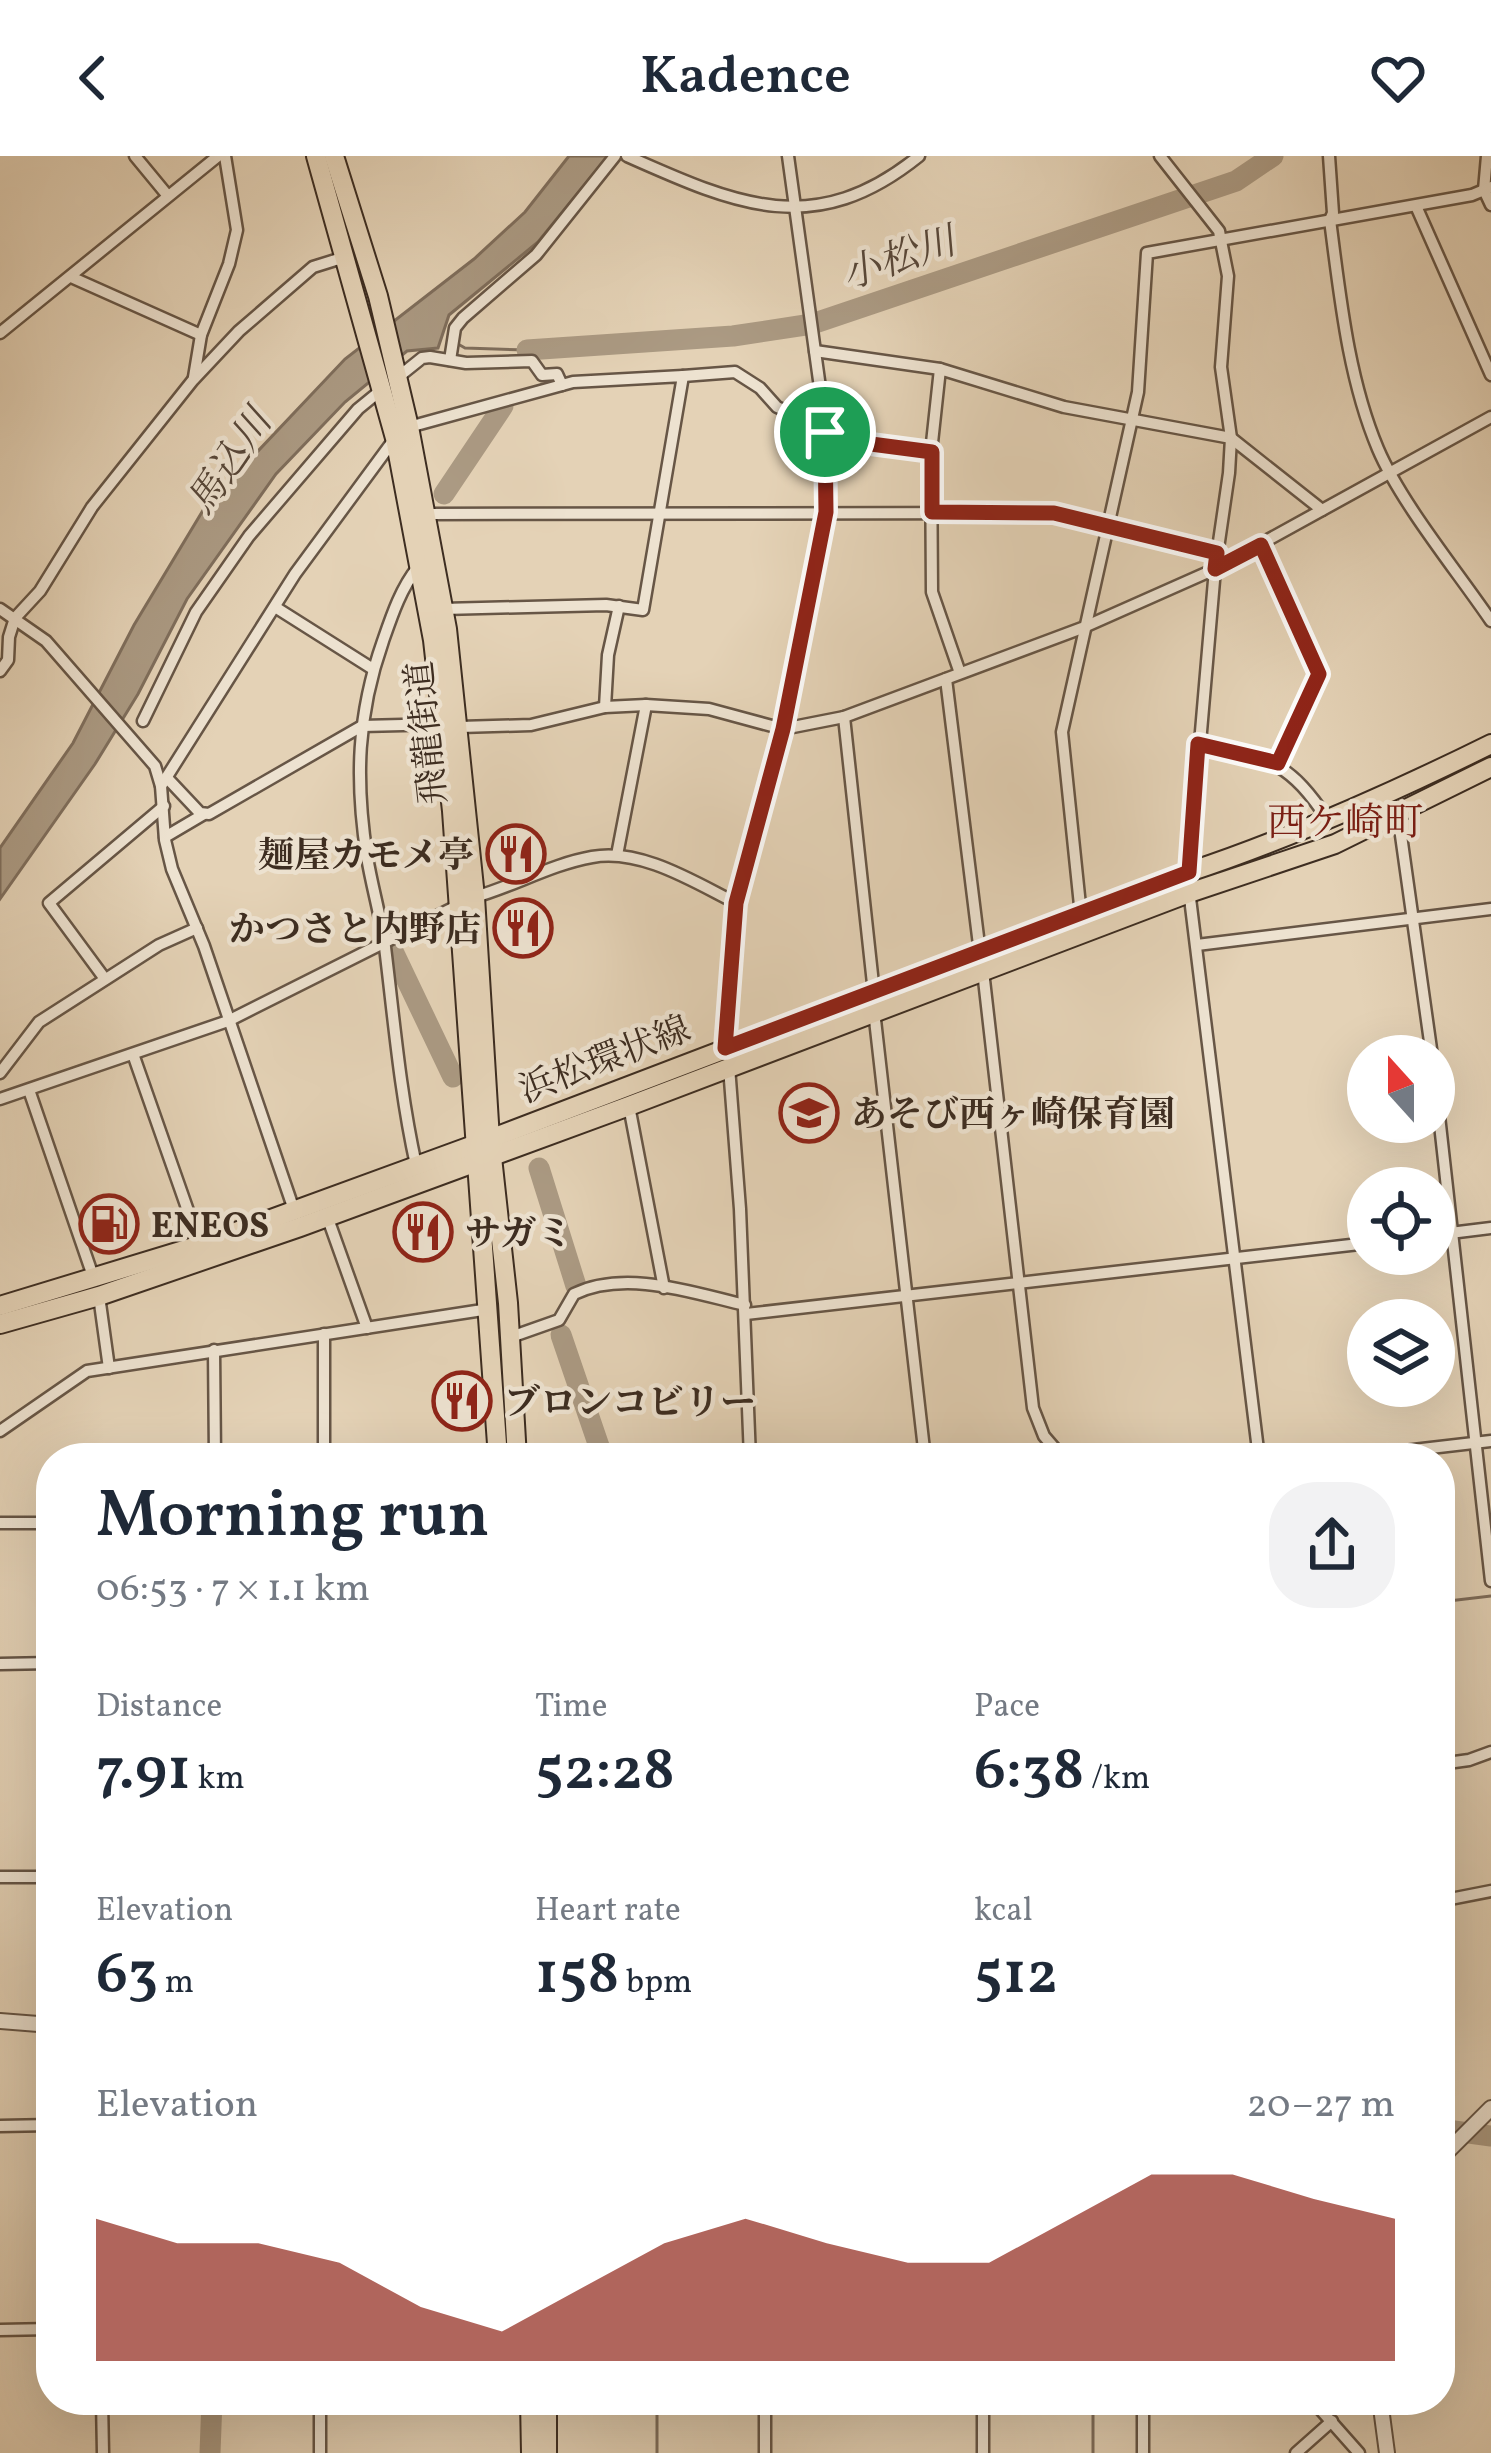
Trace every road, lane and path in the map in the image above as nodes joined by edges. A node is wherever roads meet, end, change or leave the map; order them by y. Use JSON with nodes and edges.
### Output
{"nodes":[{"id":1,"x":134,"y":156,"type":"edge"},
{"id":2,"x":221,"y":156,"type":"edge"},
{"id":3,"x":316,"y":156,"type":"edge"},
{"id":4,"x":334,"y":156,"type":"edge"},
{"id":5,"x":616,"y":156,"type":"edge"},
{"id":6,"x":627,"y":156,"type":"edge"},
{"id":7,"x":788,"y":156,"type":"edge"},
{"id":8,"x":920,"y":156,"type":"edge"},
{"id":9,"x":1160,"y":156,"type":"edge"},
{"id":10,"x":1329,"y":156,"type":"edge"},
{"id":11,"x":1487,"y":156,"type":"edge"},
{"id":12,"x":1488,"y":188,"type":"edge"},
{"id":13,"x":168,"y":196,"type":"junction"},
{"id":14,"x":1491,"y":205,"type":"edge"},
{"id":15,"x":1416,"y":206,"type":"junction"},
{"id":16,"x":797,"y":208,"type":"junction"},
{"id":17,"x":1330,"y":220,"type":"junction"},
{"id":18,"x":1224,"y":240,"type":"junction"},
{"id":19,"x":346,"y":256,"type":"junction"},
{"id":20,"x":71,"y":277,"type":"junction"},
{"id":21,"x":369,"y":302,"type":"junction"},
{"id":22,"x":1,"y":331,"type":"edge"},
{"id":23,"x":201,"y":335,"type":"junction"},
{"id":24,"x":815,"y":351,"type":"junction"},
{"id":25,"x":450,"y":358,"type":"junction"},
{"id":26,"x":940,"y":369,"type":"junction"},
{"id":27,"x":1491,"y":375,"type":"edge"},
{"id":28,"x":683,"y":376,"type":"junction"},
{"id":29,"x":397,"y":378,"type":"junction"},
{"id":30,"x":193,"y":380,"type":"junction"},
{"id":31,"x":562,"y":385,"type":"junction"},
{"id":32,"x":380,"y":392,"type":"junction"},
{"id":33,"x":1491,"y":417,"type":"edge"},
{"id":34,"x":1132,"y":422,"type":"junction"},
{"id":35,"x":824,"y":430,"type":"junction"},
{"id":36,"x":402,"y":433,"type":"junction"},
{"id":37,"x":1231,"y":438,"type":"junction"},
{"id":38,"x":932,"y":452,"type":"junction"},
{"id":39,"x":1391,"y":474,"type":"junction"},
{"id":40,"x":1322,"y":510,"type":"junction"},
{"id":41,"x":659,"y":512,"type":"junction"},
{"id":42,"x":826,"y":512,"type":"junction"},
{"id":43,"x":932,"y":512,"type":"junction"},
{"id":44,"x":427,"y":514,"type":"junction"},
{"id":45,"x":1108,"y":526,"type":"junction"},
{"id":46,"x":1261,"y":545,"type":"junction"},
{"id":47,"x":1217,"y":553,"type":"junction"},
{"id":48,"x":419,"y":564,"type":"junction"},
{"id":49,"x":1215,"y":569,"type":"junction"},
{"id":50,"x":275,"y":607,"type":"junction"},
{"id":51,"x":619,"y":607,"type":"junction"},
{"id":52,"x":0,"y":609,"type":"edge"},
{"id":53,"x":443,"y":609,"type":"junction"},
{"id":54,"x":16,"y":618,"type":"junction"},
{"id":55,"x":1491,"y":622,"type":"edge"},
{"id":56,"x":1082,"y":628,"type":"junction"},
{"id":57,"x":373,"y":669,"type":"junction"},
{"id":58,"x":0,"y":671,"type":"edge"},
{"id":59,"x":960,"y":673,"type":"junction"},
{"id":60,"x":946,"y":679,"type":"junction"},
{"id":61,"x":646,"y":705,"type":"junction"},
{"id":62,"x":605,"y":707,"type":"junction"},
{"id":63,"x":844,"y":717,"type":"junction"},
{"id":64,"x":143,"y":721,"type":"dead end"},
{"id":65,"x":362,"y":726,"type":"junction"},
{"id":66,"x":451,"y":726,"type":"junction"},
{"id":67,"x":783,"y":729,"type":"junction"},
{"id":68,"x":1198,"y":744,"type":"junction"},
{"id":69,"x":1491,"y":744,"type":"edge"},
{"id":70,"x":1278,"y":763,"type":"junction"},
{"id":71,"x":1491,"y":767,"type":"edge"},
{"id":72,"x":165,"y":783,"type":"junction"},
{"id":73,"x":164,"y":806,"type":"junction"},
{"id":74,"x":206,"y":813,"type":"junction"},
{"id":75,"x":1398,"y":814,"type":"junction"},
{"id":76,"x":1328,"y":821,"type":"junction"},
{"id":77,"x":165,"y":836,"type":"junction"},
{"id":78,"x":617,"y":855,"type":"junction"},
{"id":79,"x":1189,"y":872,"type":"junction"},
{"id":80,"x":1189,"y":893,"type":"junction"},
{"id":81,"x":467,"y":901,"type":"junction"},
{"id":82,"x":736,"y":903,"type":"junction"},
{"id":83,"x":1491,"y":909,"type":"edge"},
{"id":84,"x":1081,"y":914,"type":"junction"},
{"id":85,"x":1415,"y":920,"type":"junction"},
{"id":86,"x":197,"y":928,"type":"junction"},
{"id":87,"x":385,"y":943,"type":"junction"},
{"id":88,"x":1197,"y":945,"type":"junction"},
{"id":89,"x":981,"y":962,"type":"junction"},
{"id":90,"x":104,"y":979,"type":"junction"},
{"id":91,"x":874,"y":1002,"type":"junction"},
{"id":92,"x":227,"y":1021,"type":"junction"},
{"id":93,"x":1429,"y":1035,"type":"edge"},
{"id":94,"x":133,"y":1054,"type":"junction"},
{"id":95,"x":727,"y":1057,"type":"junction"},
{"id":96,"x":0,"y":1073,"type":"edge"},
{"id":97,"x":29,"y":1090,"type":"junction"},
{"id":98,"x":0,"y":1099,"type":"edge"},
{"id":99,"x":629,"y":1106,"type":"junction"},
{"id":100,"x":485,"y":1149,"type":"junction"},
{"id":101,"x":416,"y":1165,"type":"junction"},
{"id":102,"x":293,"y":1210,"type":"junction"},
{"id":103,"x":327,"y":1216,"type":"junction"},
{"id":104,"x":1491,"y":1228,"type":"edge"},
{"id":105,"x":1455,"y":1232,"type":"edge"},
{"id":106,"x":200,"y":1245,"type":"junction"},
{"id":107,"x":1347,"y":1245,"type":"edge"},
{"id":108,"x":1236,"y":1257,"type":"junction"},
{"id":109,"x":1455,"y":1268,"type":"edge"},
{"id":110,"x":1020,"y":1284,"type":"junction"},
{"id":111,"x":97,"y":1287,"type":"junction"},
{"id":112,"x":664,"y":1288,"type":"junction"},
{"id":113,"x":907,"y":1295,"type":"junction"},
{"id":114,"x":0,"y":1306,"type":"edge"},
{"id":115,"x":490,"y":1308,"type":"junction"},
{"id":116,"x":746,"y":1309,"type":"junction"},
{"id":117,"x":0,"y":1324,"type":"edge"},
{"id":118,"x":367,"y":1328,"type":"junction"},
{"id":119,"x":324,"y":1334,"type":"junction"},
{"id":120,"x":508,"y":1338,"type":"junction"},
{"id":121,"x":214,"y":1350,"type":"junction"},
{"id":122,"x":109,"y":1368,"type":"junction"},
{"id":123,"x":0,"y":1432,"type":"edge"},
{"id":124,"x":1491,"y":1441,"type":"edge"},
{"id":125,"x":215,"y":1443,"type":"edge"},
{"id":126,"x":324,"y":1443,"type":"edge"},
{"id":127,"x":497,"y":1443,"type":"edge"},
{"id":128,"x":516,"y":1443,"type":"edge"},
{"id":129,"x":750,"y":1443,"type":"edge"},
{"id":130,"x":923,"y":1443,"type":"edge"},
{"id":131,"x":1050,"y":1443,"type":"edge"},
{"id":132,"x":1257,"y":1443,"type":"edge"},
{"id":133,"x":1475,"y":1443,"type":"junction"},
{"id":134,"x":1455,"y":1445,"type":"edge"},
{"id":135,"x":0,"y":1523,"type":"edge"},
{"id":136,"x":36,"y":1523,"type":"edge"},
{"id":137,"x":1491,"y":1581,"type":"edge"},
{"id":138,"x":36,"y":1663,"type":"edge"},
{"id":139,"x":0,"y":1664,"type":"edge"},
{"id":140,"x":1491,"y":1752,"type":"edge"},
{"id":141,"x":1455,"y":1762,"type":"edge"},
{"id":142,"x":0,"y":1877,"type":"edge"},
{"id":143,"x":36,"y":1877,"type":"edge"},
{"id":144,"x":1491,"y":1891,"type":"edge"},
{"id":145,"x":1455,"y":1898,"type":"edge"},
{"id":146,"x":0,"y":2021,"type":"edge"},
{"id":147,"x":36,"y":2024,"type":"edge"},
{"id":148,"x":1491,"y":2108,"type":"edge"},
{"id":149,"x":36,"y":2125,"type":"edge"},
{"id":150,"x":0,"y":2126,"type":"edge"},
{"id":151,"x":1455,"y":2143,"type":"edge"},
{"id":152,"x":0,"y":2330,"type":"edge"},
{"id":153,"x":36,"y":2330,"type":"edge"},
{"id":154,"x":102,"y":2415,"type":"edge"},
{"id":155,"x":320,"y":2415,"type":"edge"},
{"id":156,"x":530,"y":2415,"type":"edge"},
{"id":157,"x":547,"y":2415,"type":"edge"},
{"id":158,"x":765,"y":2415,"type":"edge"},
{"id":159,"x":983,"y":2415,"type":"edge"},
{"id":160,"x":1143,"y":2415,"type":"edge"},
{"id":161,"x":1326,"y":2415,"type":"edge"},
{"id":162,"x":1382,"y":2415,"type":"edge"},
{"id":163,"x":1332,"y":2421,"type":"junction"},
{"id":164,"x":103,"y":2453,"type":"edge"},
{"id":165,"x":320,"y":2453,"type":"edge"},
{"id":166,"x":531,"y":2453,"type":"edge"},
{"id":167,"x":548,"y":2453,"type":"edge"},
{"id":168,"x":765,"y":2453,"type":"edge"},
{"id":169,"x":983,"y":2453,"type":"edge"},
{"id":170,"x":1143,"y":2453,"type":"edge"},
{"id":171,"x":1296,"y":2453,"type":"edge"},
{"id":172,"x":1359,"y":2453,"type":"edge"},
{"id":173,"x":1388,"y":2453,"type":"edge"}],
"edges":[{"from":1,"to":13,"type":"street"},
{"from":2,"to":13,"type":"street"},
{"from":2,"to":23,"type":"street"},
{"from":3,"to":19,"type":"main road","name":"飛龍街道"},
{"from":4,"to":21,"type":"main road","name":"飛龍街道"},
{"from":5,"to":25,"type":"street"},
{"from":6,"to":16,"type":"street"},
{"from":7,"to":16,"type":"street"},
{"from":8,"to":16,"type":"street"},
{"from":9,"to":18,"type":"street"},
{"from":10,"to":17,"type":"street"},
{"from":11,"to":12,"type":"street"},
{"from":12,"to":14,"type":"street"},
{"from":12,"to":15,"type":"street"},
{"from":13,"to":20,"type":"street"},
{"from":15,"to":17,"type":"street"},
{"from":15,"to":27,"type":"street"},
{"from":16,"to":24,"type":"street"},
{"from":17,"to":18,"type":"street"},
{"from":17,"to":39,"type":"street"},
{"from":18,"to":34,"type":"street"},
{"from":18,"to":37,"type":"street"},
{"from":19,"to":21,"type":"main road","name":"飛龍街道"},
{"from":19,"to":30,"type":"street"},
{"from":20,"to":22,"type":"street"},
{"from":20,"to":23,"type":"street"},
{"from":21,"to":29,"type":"main road","name":"飛龍街道"},
{"from":21,"to":32,"type":"main road","name":"飛龍街道"},
{"from":23,"to":30,"type":"street"},
{"from":24,"to":26,"type":"street"},
{"from":24,"to":35,"type":"street"},
{"from":25,"to":29,"type":"street"},
{"from":25,"to":31,"type":"street"},
{"from":26,"to":34,"type":"street"},
{"from":26,"to":38,"type":"street"},
{"from":28,"to":31,"type":"street"},
{"from":28,"to":35,"type":"street"},
{"from":28,"to":41,"type":"street"},
{"from":29,"to":36,"type":"main road","name":"飛龍街道"},
{"from":30,"to":54,"type":"street"},
{"from":31,"to":36,"type":"street"},
{"from":32,"to":36,"type":"main road","name":"飛龍街道"},
{"from":32,"to":64,"type":"street"},
{"from":33,"to":39,"type":"street"},
{"from":34,"to":37,"type":"street"},
{"from":34,"to":45,"type":"street"},
{"from":35,"to":38,"type":"street"},
{"from":35,"to":42,"type":"street"},
{"from":36,"to":44,"type":"main road","name":"飛龍街道"},
{"from":36,"to":48,"type":"main road","name":"飛龍街道"},
{"from":36,"to":50,"type":"street"},
{"from":37,"to":40,"type":"street"},
{"from":37,"to":47,"type":"street"},
{"from":38,"to":43,"type":"street"},
{"from":39,"to":40,"type":"street"},
{"from":39,"to":55,"type":"street"},
{"from":40,"to":46,"type":"street"},
{"from":41,"to":42,"type":"street"},
{"from":41,"to":44,"type":"street"},
{"from":41,"to":51,"type":"street"},
{"from":42,"to":43,"type":"street"},
{"from":42,"to":67,"type":"street"},
{"from":43,"to":45,"type":"street"},
{"from":43,"to":59,"type":"street"},
{"from":44,"to":53,"type":"main road","name":"飛龍街道"},
{"from":45,"to":47,"type":"street"},
{"from":45,"to":56,"type":"street"},
{"from":46,"to":49,"type":"street"},
{"from":46,"to":70,"type":"street"},
{"from":47,"to":49,"type":"street"},
{"from":48,"to":57,"type":"street"},
{"from":48,"to":66,"type":"main road","name":"飛龍街道"},
{"from":49,"to":56,"type":"street"},
{"from":49,"to":68,"type":"street"},
{"from":50,"to":57,"type":"street"},
{"from":50,"to":72,"type":"street"},
{"from":51,"to":53,"type":"street"},
{"from":51,"to":62,"type":"street"},
{"from":52,"to":54,"type":"street"},
{"from":53,"to":66,"type":"main road","name":"飛龍街道"},
{"from":54,"to":58,"type":"street"},
{"from":54,"to":72,"type":"street"},
{"from":56,"to":59,"type":"street"},
{"from":56,"to":84,"type":"street"},
{"from":57,"to":65,"type":"street"},
{"from":59,"to":60,"type":"street"},
{"from":60,"to":63,"type":"street"},
{"from":60,"to":89,"type":"street"},
{"from":61,"to":62,"type":"street"},
{"from":61,"to":67,"type":"street"},
{"from":61,"to":78,"type":"street"},
{"from":62,"to":66,"type":"street"},
{"from":63,"to":67,"type":"street"},
{"from":63,"to":91,"type":"street"},
{"from":65,"to":66,"type":"street"},
{"from":65,"to":74,"type":"street"},
{"from":65,"to":87,"type":"street"},
{"from":66,"to":81,"type":"main road","name":"飛龍街道"},
{"from":67,"to":82,"type":"street"},
{"from":68,"to":70,"type":"street"},
{"from":68,"to":79,"type":"street"},
{"from":69,"to":76,"type":"main road","name":"浜松環状線"},
{"from":70,"to":76,"type":"street"},
{"from":71,"to":75,"type":"main road","name":"浜松環状線"},
{"from":72,"to":73,"type":"street"},
{"from":72,"to":74,"type":"street"},
{"from":73,"to":77,"type":"street"},
{"from":73,"to":90,"type":"street"},
{"from":74,"to":77,"type":"street"},
{"from":75,"to":80,"type":"main road","name":"浜松環状線"},
{"from":75,"to":85,"type":"street"},
{"from":76,"to":79,"type":"main road","name":"浜松環状線"},
{"from":77,"to":86,"type":"street"},
{"from":78,"to":81,"type":"street"},
{"from":78,"to":82,"type":"street"},
{"from":79,"to":80,"type":"street"},
{"from":79,"to":84,"type":"main road","name":"浜松環状線"},
{"from":80,"to":88,"type":"street"},
{"from":80,"to":89,"type":"main road","name":"浜松環状線"},
{"from":81,"to":87,"type":"street"},
{"from":81,"to":100,"type":"main road","name":"飛龍街道"},
{"from":82,"to":95,"type":"street"},
{"from":83,"to":85,"type":"street"},
{"from":84,"to":89,"type":"main road","name":"浜松環状線"},
{"from":85,"to":88,"type":"street"},
{"from":85,"to":93,"type":"street"},
{"from":86,"to":90,"type":"street"},
{"from":86,"to":92,"type":"street"},
{"from":87,"to":92,"type":"street"},
{"from":87,"to":101,"type":"street"},
{"from":88,"to":108,"type":"street"},
{"from":89,"to":91,"type":"main road","name":"浜松環状線"},
{"from":89,"to":110,"type":"street"},
{"from":90,"to":96,"type":"street"},
{"from":91,"to":95,"type":"main road","name":"浜松環状線"},
{"from":91,"to":113,"type":"street"},
{"from":92,"to":94,"type":"street"},
{"from":92,"to":102,"type":"street"},
{"from":94,"to":97,"type":"street"},
{"from":94,"to":106,"type":"street"},
{"from":95,"to":99,"type":"main road","name":"浜松環状線"},
{"from":95,"to":100,"type":"main road","name":"浜松環状線"},
{"from":95,"to":116,"type":"street"},
{"from":97,"to":98,"type":"street"},
{"from":97,"to":111,"type":"street"},
{"from":99,"to":100,"type":"main road","name":"浜松環状線"},
{"from":99,"to":112,"type":"street"},
{"from":100,"to":101,"type":"main road","name":"浜松環状線"},
{"from":100,"to":103,"type":"main road","name":"浜松環状線"},
{"from":100,"to":115,"type":"main road","name":"飛龍街道"},
{"from":100,"to":120,"type":"main road","name":"飛龍街道"},
{"from":101,"to":102,"type":"main road","name":"浜松環状線"},
{"from":102,"to":106,"type":"main road","name":"浜松環状線"},
{"from":103,"to":111,"type":"main road","name":"浜松環状線"},
{"from":103,"to":118,"type":"street"},
{"from":104,"to":105,"type":"street"},
{"from":106,"to":111,"type":"main road","name":"浜松環状線"},
{"from":107,"to":108,"type":"street"},
{"from":108,"to":110,"type":"street"},
{"from":108,"to":132,"type":"street"},
{"from":109,"to":133,"type":"street"},
{"from":110,"to":113,"type":"street"},
{"from":110,"to":131,"type":"street"},
{"from":111,"to":114,"type":"main road","name":"浜松環状線"},
{"from":111,"to":117,"type":"main road","name":"浜松環状線"},
{"from":111,"to":122,"type":"street"},
{"from":112,"to":116,"type":"street"},
{"from":112,"to":120,"type":"street"},
{"from":113,"to":116,"type":"street"},
{"from":113,"to":130,"type":"street"},
{"from":115,"to":118,"type":"street"},
{"from":115,"to":127,"type":"main road","name":"飛龍街道"},
{"from":116,"to":129,"type":"street"},
{"from":118,"to":119,"type":"street"},
{"from":119,"to":121,"type":"street"},
{"from":119,"to":126,"type":"street"},
{"from":120,"to":128,"type":"main road","name":"飛龍街道"},
{"from":121,"to":122,"type":"street"},
{"from":121,"to":125,"type":"street"},
{"from":122,"to":123,"type":"street"},
{"from":124,"to":133,"type":"street"},
{"from":133,"to":134,"type":"street"},
{"from":133,"to":137,"type":"street"},
{"from":135,"to":136,"type":"street"},
{"from":138,"to":139,"type":"street"},
{"from":140,"to":141,"type":"street"},
{"from":142,"to":143,"type":"street"},
{"from":144,"to":145,"type":"street"},
{"from":146,"to":147,"type":"street"},
{"from":148,"to":151,"type":"street"},
{"from":149,"to":150,"type":"street"},
{"from":152,"to":153,"type":"street"},
{"from":154,"to":164,"type":"street"},
{"from":155,"to":165,"type":"street"},
{"from":156,"to":166,"type":"main road"},
{"from":157,"to":167,"type":"main road"},
{"from":158,"to":168,"type":"street"},
{"from":159,"to":169,"type":"street"},
{"from":160,"to":170,"type":"street"},
{"from":161,"to":163,"type":"street"},
{"from":162,"to":173,"type":"street"},
{"from":163,"to":171,"type":"street"},
{"from":163,"to":172,"type":"street"}]}
